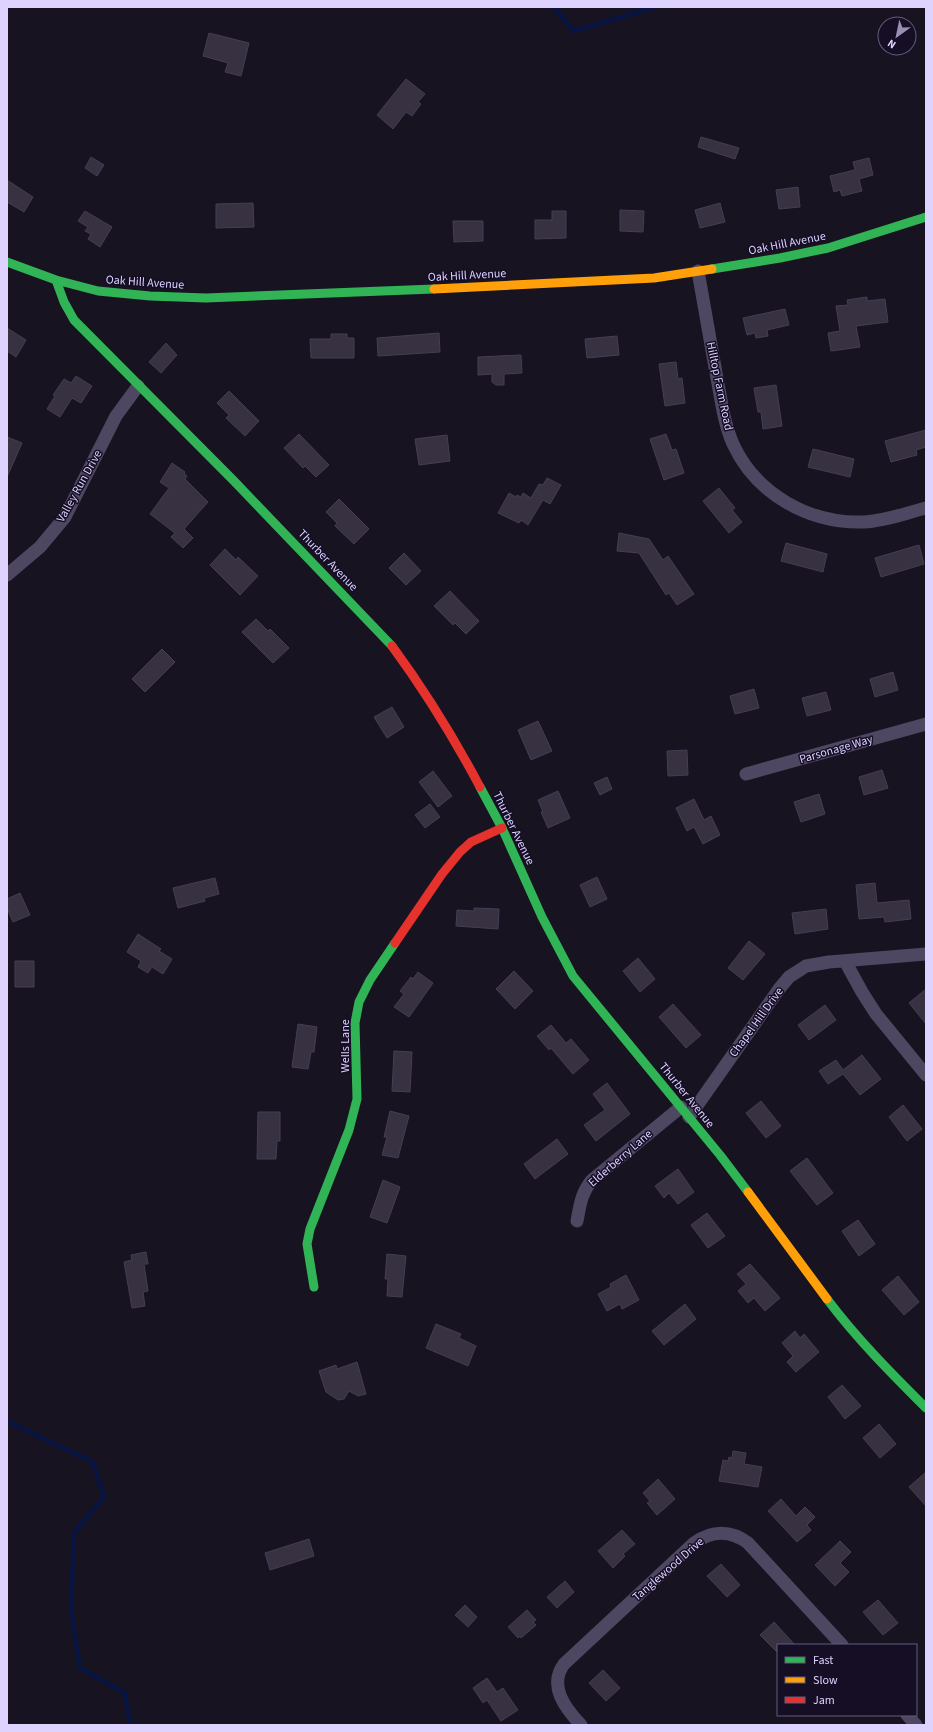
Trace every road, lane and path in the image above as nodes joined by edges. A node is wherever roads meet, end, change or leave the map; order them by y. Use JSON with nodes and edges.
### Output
{"nodes":[{"id":1,"x":926,"y":217,"type":"edge"},
{"id":2,"x":7,"y":262,"type":"edge"},
{"id":3,"x":698,"y":271,"type":"junction"},
{"id":4,"x":56,"y":280,"type":"junction"},
{"id":5,"x":138,"y":386,"type":"junction"},
{"id":6,"x":926,"y":508,"type":"edge"},
{"id":7,"x":7,"y":575,"type":"edge"},
{"id":8,"x":926,"y":724,"type":"edge"},
{"id":9,"x":746,"y":774,"type":"dead end"},
{"id":10,"x":502,"y":828,"type":"junction"},
{"id":11,"x":926,"y":954,"type":"edge"},
{"id":12,"x":845,"y":961,"type":"junction"},
{"id":13,"x":926,"y":1075,"type":"edge"},
{"id":14,"x":685,"y":1112,"type":"junction"},
{"id":15,"x":577,"y":1221,"type":"dead end"},
{"id":16,"x":314,"y":1287,"type":"dead end"},
{"id":17,"x":926,"y":1408,"type":"edge"},
{"id":18,"x":841,"y":1644,"type":"edge"},
{"id":19,"x":908,"y":1716,"type":"edge"},
{"id":20,"x":580,"y":1725,"type":"edge"},
{"id":21,"x":916,"y":1725,"type":"edge"}],
"edges":[{"from":1,"to":3,"type":"street","name":"Oak Hill Avenue"},
{"from":2,"to":4,"type":"street","name":"Oak Hill Avenue"},
{"from":3,"to":4,"type":"street","name":"Oak Hill Avenue"},
{"from":3,"to":6,"type":"street","name":"Hilltop Farm Road"},
{"from":4,"to":5,"type":"street","name":"Thurber Avenue"},
{"from":5,"to":7,"type":"street","name":"Valley Run Drive"},
{"from":5,"to":10,"type":"street","name":"Thurber Avenue"},
{"from":8,"to":9,"type":"street","name":"Parsonage Way"},
{"from":10,"to":14,"type":"street","name":"Thurber Avenue"},
{"from":10,"to":16,"type":"street","name":"Wells Lane"},
{"from":11,"to":12,"type":"street","name":"Chapel Hill Drive"},
{"from":12,"to":13,"type":"street"},
{"from":12,"to":14,"type":"street","name":"Chapel Hill Drive"},
{"from":14,"to":15,"type":"street","name":"Elderberry Lane"},
{"from":14,"to":17,"type":"street","name":"Thurber Avenue"},
{"from":18,"to":20,"type":"street","name":"Tanglewood Drive"},
{"from":19,"to":21,"type":"street"}]}
